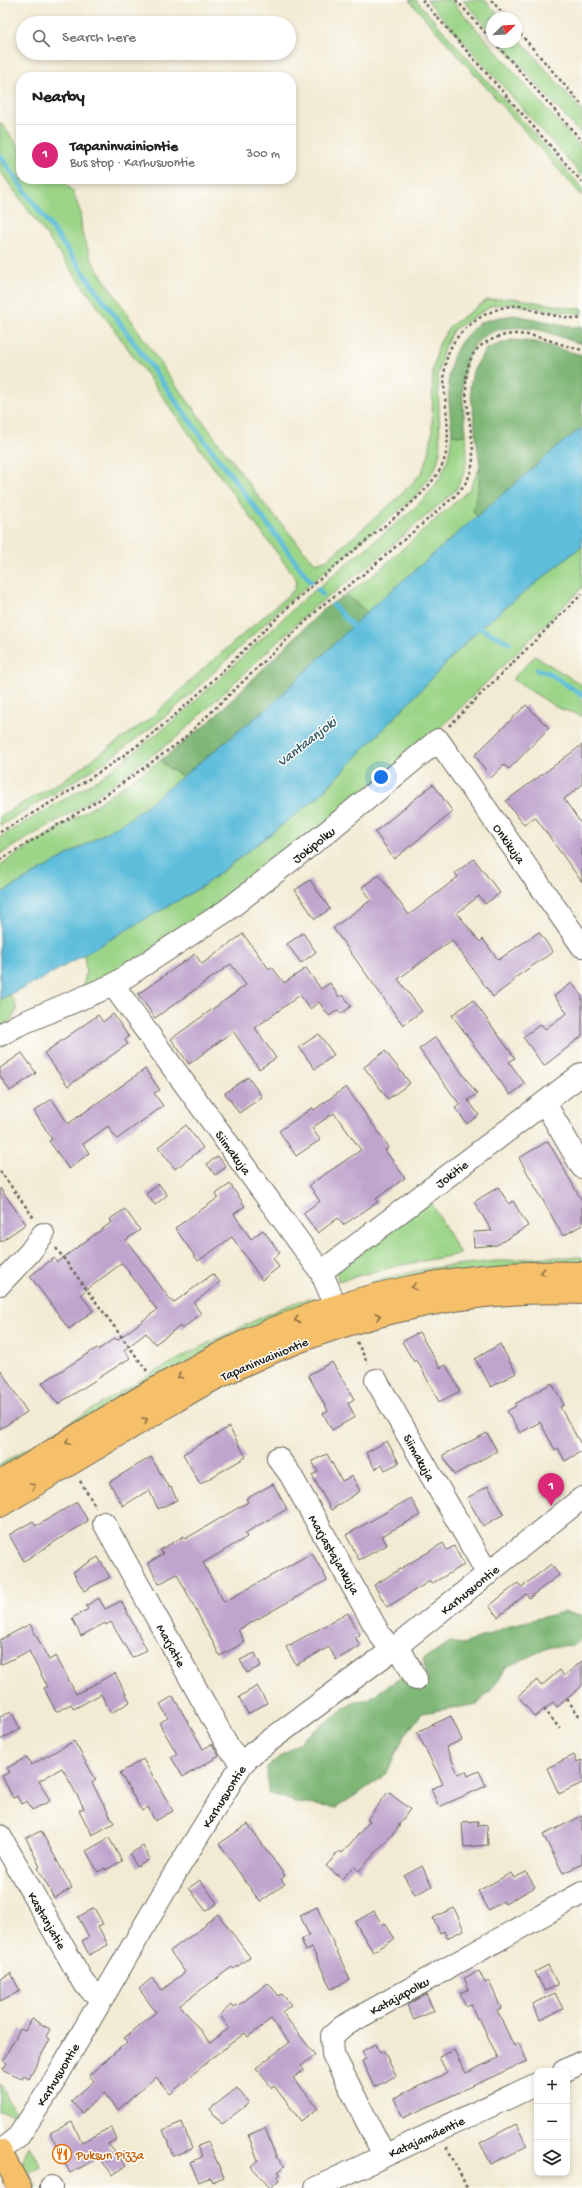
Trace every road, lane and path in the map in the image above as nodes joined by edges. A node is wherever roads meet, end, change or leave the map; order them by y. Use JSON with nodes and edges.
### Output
{"nodes":[{"id":1,"x":422,"y":0,"type":"edge"},
{"id":2,"x":456,"y":0,"type":"edge"},
{"id":3,"x":491,"y":0,"type":"edge"},
{"id":4,"x":502,"y":12,"type":"edge"},
{"id":5,"x":486,"y":33,"type":"edge"},
{"id":6,"x":522,"y":36,"type":"edge"},
{"id":7,"x":499,"y":48,"type":"edge"},
{"id":8,"x":582,"y":104,"type":"edge"},
{"id":9,"x":582,"y":141,"type":"edge"},
{"id":10,"x":582,"y":182,"type":"edge"},
{"id":11,"x":582,"y":319,"type":"edge"},
{"id":12,"x":582,"y":350,"type":"edge"},
{"id":13,"x":582,"y":594,"type":"edge"},
{"id":14,"x":438,"y":740,"type":"junction"},
{"id":15,"x":0,"y":832,"type":"edge"},
{"id":16,"x":0,"y":860,"type":"edge"},
{"id":17,"x":582,"y":946,"type":"edge"},
{"id":18,"x":113,"y":985,"type":"junction"},
{"id":19,"x":0,"y":1035,"type":"edge"},
{"id":20,"x":582,"y":1074,"type":"edge"},
{"id":21,"x":545,"y":1102,"type":"junction"},
{"id":22,"x":582,"y":1167,"type":"edge"},
{"id":23,"x":0,"y":1171,"type":"edge"},
{"id":24,"x":43,"y":1234,"type":"junction"},
{"id":25,"x":321,"y":1272,"type":"junction"},
{"id":26,"x":582,"y":1273,"type":"edge"},
{"id":27,"x":0,"y":1284,"type":"edge"},
{"id":28,"x":582,"y":1293,"type":"edge"},
{"id":29,"x":334,"y":1307,"type":"junction"},
{"id":30,"x":348,"y":1332,"type":"junction"},
{"id":31,"x":148,"y":1372,"type":"dead end"},
{"id":32,"x":376,"y":1380,"type":"joint"},
{"id":33,"x":278,"y":1458,"type":"dead end"},
{"id":34,"x":78,"y":1477,"type":"dead end"},
{"id":35,"x":0,"y":1482,"type":"edge"},
{"id":36,"x":582,"y":1498,"type":"edge"},
{"id":37,"x":0,"y":1506,"type":"edge"},
{"id":38,"x":104,"y":1523,"type":"joint"},
{"id":39,"x":488,"y":1574,"type":"junction"},
{"id":40,"x":395,"y":1648,"type":"junction"},
{"id":41,"x":416,"y":1679,"type":"dead end"},
{"id":42,"x":567,"y":1699,"type":"dead end"},
{"id":43,"x":544,"y":1709,"type":"dead end"},
{"id":44,"x":580,"y":1717,"type":"dead end"},
{"id":45,"x":560,"y":1729,"type":"dead end"},
{"id":46,"x":242,"y":1764,"type":"junction"},
{"id":47,"x":0,"y":1836,"type":"edge"},
{"id":48,"x":582,"y":1893,"type":"edge"},
{"id":49,"x":103,"y":1998,"type":"junction"},
{"id":50,"x":582,"y":2062,"type":"edge"},
{"id":51,"x":570,"y":2068,"type":"edge"},
{"id":52,"x":534,"y":2085,"type":"edge"},
{"id":53,"x":438,"y":2131,"type":"junction"},
{"id":54,"x":0,"y":2151,"type":"edge"},
{"id":55,"x":384,"y":2156,"type":"junction"},
{"id":56,"x":0,"y":2180,"type":"edge"},
{"id":57,"x":4,"y":2188,"type":"edge"},
{"id":58,"x":20,"y":2188,"type":"edge"},
{"id":59,"x":316,"y":2188,"type":"edge"},
{"id":60,"x":467,"y":2188,"type":"edge"}],
"edges":[{"from":1,"to":10,"type":"path"},
{"from":2,"to":5,"type":"path"},
{"from":3,"to":4,"type":"path"},
{"from":6,"to":8,"type":"path"},
{"from":7,"to":9,"type":"path"},
{"from":11,"to":15,"type":"path"},
{"from":12,"to":16,"type":"path"},
{"from":13,"to":14,"type":"path"},
{"from":14,"to":17,"type":"street","name":"Onkikuja"},
{"from":14,"to":18,"type":"street","name":"Jokipolku"},
{"from":18,"to":19,"type":"street","name":"Jokipolku"},
{"from":18,"to":25,"type":"street","name":"Siimakuja"},
{"from":20,"to":21,"type":"street","name":"Jokitie"},
{"from":21,"to":22,"type":"street"},
{"from":21,"to":25,"type":"street","name":"Jokitie"},
{"from":23,"to":24,"type":"path"},
{"from":24,"to":27,"type":"street"},
{"from":24,"to":31,"type":"path"},
{"from":25,"to":29,"type":"street","name":"Siimakuja"},
{"from":26,"to":29,"type":"main road","name":"Tapaninvainiontie","one_way":true},
{"from":30,"to":28,"type":"main road","name":"Tapaninvainiontie","one_way":true},
{"from":29,"to":30,"type":"street","name":"Siimakuja"},
{"from":29,"to":35,"type":"main road","name":"Tapaninvainiontie","one_way":true},
{"from":30,"to":32,"type":"path"},
{"from":37,"to":30,"type":"main road","name":"Tapaninvainiontie","one_way":true},
{"from":32,"to":39,"type":"street","name":"Siimakuja"},
{"from":33,"to":40,"type":"street","name":"Marjastajankuja"},
{"from":34,"to":38,"type":"path"},
{"from":36,"to":39,"type":"street","name":"Karhusuontie"},
{"from":38,"to":46,"type":"street","name":"Marjatie"},
{"from":39,"to":40,"type":"street","name":"Karhusuontie"},
{"from":40,"to":41,"type":"street","name":"Marjastajankuja"},
{"from":40,"to":46,"type":"street","name":"Karhusuontie"},
{"from":42,"to":44,"type":"path"},
{"from":43,"to":45,"type":"path"},
{"from":46,"to":49,"type":"street","name":"Karhusuontie"},
{"from":47,"to":49,"type":"street","name":"Kastanjatie"},
{"from":48,"to":55,"type":"street","name":"Katajapolku"},
{"from":49,"to":54,"type":"street","name":"Karhusuontie"},
{"from":50,"to":51,"type":"street"},
{"from":52,"to":53,"type":"street","name":"Katajamäentie"},
{"from":53,"to":55,"type":"street","name":"Katajamäentie"},
{"from":53,"to":60,"type":"path"},
{"from":54,"to":58,"type":"main road"},
{"from":55,"to":59,"type":"street","name":"Katajamäentie"},
{"from":56,"to":57,"type":"main road"}]}
